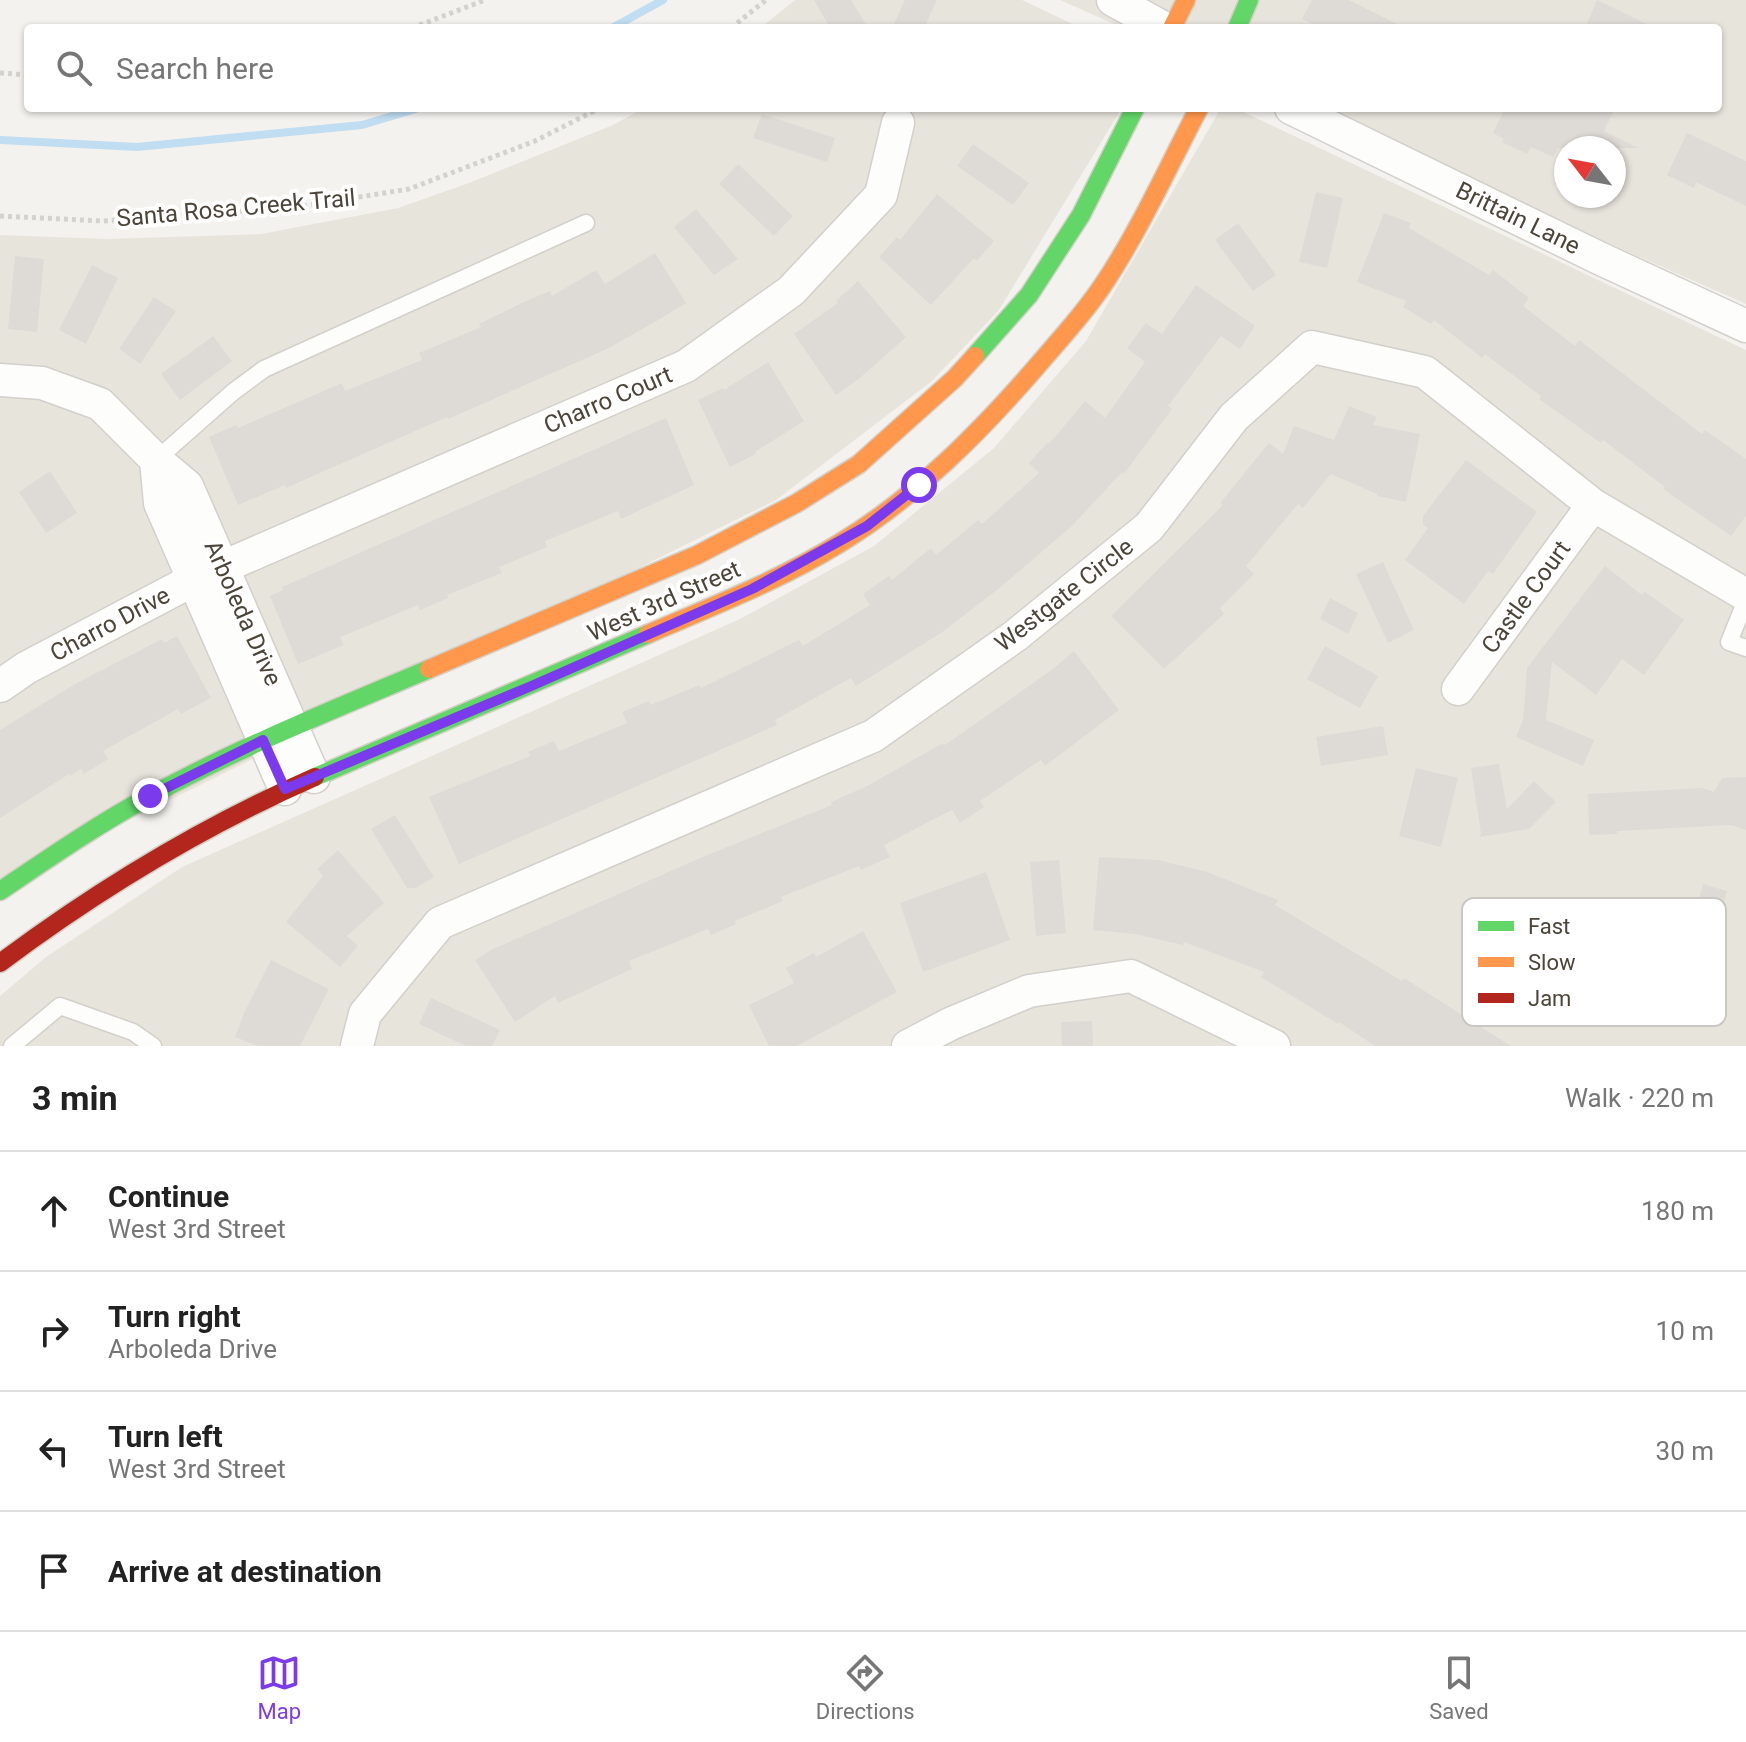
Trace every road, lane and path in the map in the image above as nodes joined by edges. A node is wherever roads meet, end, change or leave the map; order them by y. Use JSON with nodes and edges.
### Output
{"nodes":[{"id":1,"x":485,"y":0,"type":"edge"},
{"id":2,"x":766,"y":0,"type":"edge"},
{"id":3,"x":1113,"y":0,"type":"edge"},
{"id":4,"x":1186,"y":0,"type":"edge"},
{"id":5,"x":1249,"y":0,"type":"edge"},
{"id":6,"x":422,"y":24,"type":"edge"},
{"id":7,"x":736,"y":24,"type":"edge"},
{"id":8,"x":1157,"y":24,"type":"edge"},
{"id":9,"x":1174,"y":24,"type":"edge"},
{"id":10,"x":1239,"y":24,"type":"edge"},
{"id":11,"x":0,"y":73,"type":"edge"},
{"id":12,"x":24,"y":75,"type":"edge"},
{"id":13,"x":592,"y":112,"type":"edge"},
{"id":14,"x":1133,"y":112,"type":"edge"},
{"id":15,"x":1197,"y":112,"type":"edge"},
{"id":16,"x":1299,"y":112,"type":"edge"},
{"id":17,"x":898,"y":123,"type":"dead end"},
{"id":18,"x":0,"y":216,"type":"edge"},
{"id":19,"x":586,"y":223,"type":"dead end"},
{"id":20,"x":1746,"y":326,"type":"edge"},
{"id":21,"x":0,"y":380,"type":"edge"},
{"id":22,"x":156,"y":460,"type":"junction"},
{"id":23,"x":1593,"y":505,"type":"junction"},
{"id":24,"x":208,"y":573,"type":"junction"},
{"id":25,"x":1746,"y":598,"type":"edge"},
{"id":26,"x":1746,"y":648,"type":"edge"},
{"id":27,"x":0,"y":686,"type":"edge"},
{"id":28,"x":1458,"y":689,"type":"dead end"},
{"id":29,"x":278,"y":733,"type":"junction"},
{"id":30,"x":299,"y":783,"type":"junction"},
{"id":31,"x":0,"y":891,"type":"edge"},
{"id":32,"x":0,"y":963,"type":"edge"},
{"id":33,"x":12,"y":1046,"type":"edge"},
{"id":34,"x":153,"y":1046,"type":"edge"},
{"id":35,"x":357,"y":1046,"type":"edge"},
{"id":36,"x":908,"y":1046,"type":"edge"},
{"id":37,"x":1274,"y":1046,"type":"edge"}],
"edges":[{"from":1,"to":6,"type":"path"},
{"from":2,"to":7,"type":"path"},
{"from":3,"to":8,"type":"street"},
{"from":4,"to":9,"type":"main road"},
{"from":5,"to":10,"type":"main road"},
{"from":11,"to":12,"type":"path"},
{"from":13,"to":18,"type":"path","name":"Santa Rosa Creek Trail"},
{"from":14,"to":29,"type":"main road","name":"West 3rd Street"},
{"from":15,"to":30,"type":"main road","name":"West 3rd Street"},
{"from":16,"to":20,"type":"street","name":"Brittain Lane"},
{"from":17,"to":24,"type":"street","name":"Charro Court"},
{"from":19,"to":22,"type":"lane"},
{"from":21,"to":22,"type":"street","name":"Arboleda Drive"},
{"from":22,"to":24,"type":"street","name":"Arboleda Drive"},
{"from":23,"to":25,"type":"street","name":"Westgate Circle"},
{"from":23,"to":28,"type":"street","name":"Castle Court"},
{"from":23,"to":35,"type":"street","name":"Westgate Circle"},
{"from":24,"to":27,"type":"street","name":"Charro Drive"},
{"from":24,"to":29,"type":"street","name":"Arboleda Drive"},
{"from":25,"to":26,"type":"lane"},
{"from":29,"to":30,"type":"street","name":"Arboleda Drive"},
{"from":29,"to":31,"type":"main road","name":"West 3rd Street"},
{"from":30,"to":32,"type":"main road","name":"West 3rd Street"},
{"from":33,"to":34,"type":"lane"},
{"from":36,"to":37,"type":"street"}]}
